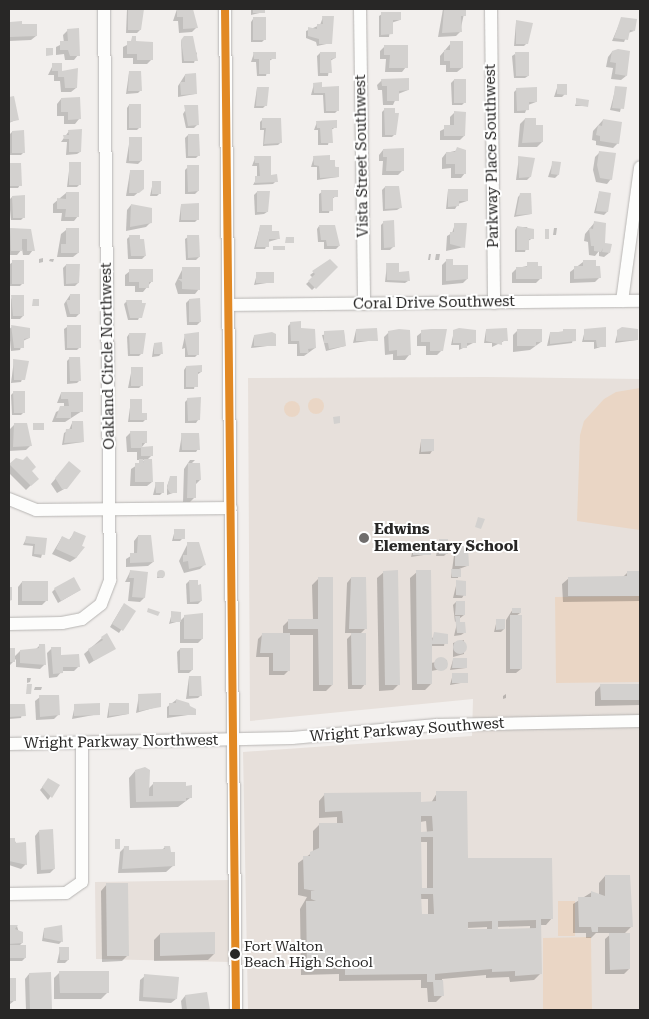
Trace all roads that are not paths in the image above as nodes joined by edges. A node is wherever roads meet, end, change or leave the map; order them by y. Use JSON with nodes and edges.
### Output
{"nodes":[{"id":1,"x":104,"y":9,"type":"edge"},
{"id":2,"x":225,"y":9,"type":"edge"},
{"id":3,"x":360,"y":9,"type":"edge"},
{"id":4,"x":491,"y":9,"type":"edge"},
{"id":5,"x":640,"y":167,"type":"edge"},
{"id":6,"x":640,"y":301,"type":"edge"},
{"id":7,"x":622,"y":302,"type":"junction"},
{"id":8,"x":494,"y":303,"type":"junction"},
{"id":9,"x":364,"y":304,"type":"junction"},
{"id":10,"x":228,"y":305,"type":"junction"},
{"id":11,"x":9,"y":499,"type":"edge"},
{"id":12,"x":231,"y":508,"type":"junction"},
{"id":13,"x":109,"y":510,"type":"junction"},
{"id":14,"x":9,"y":624,"type":"edge"},
{"id":15,"x":640,"y":721,"type":"edge"},
{"id":16,"x":234,"y":740,"type":"junction"},
{"id":17,"x":82,"y":742,"type":"junction"},
{"id":18,"x":9,"y":744,"type":"edge"},
{"id":19,"x":9,"y":894,"type":"edge"},
{"id":20,"x":236,"y":1010,"type":"edge"}],
"edges":[{"from":1,"to":13,"type":"street","name":"Oakland Circle Northwest"},
{"from":2,"to":10,"type":"street"},
{"from":3,"to":9,"type":"street","name":"Vista Street Southwest"},
{"from":4,"to":8,"type":"street","name":"Parkway Place Southwest"},
{"from":5,"to":7,"type":"street"},
{"from":6,"to":7,"type":"street","name":"Coral Drive Southwest"},
{"from":7,"to":8,"type":"street","name":"Coral Drive Southwest"},
{"from":8,"to":9,"type":"street","name":"Coral Drive Southwest"},
{"from":9,"to":10,"type":"street","name":"Coral Drive Southwest"},
{"from":10,"to":12,"type":"street"},
{"from":11,"to":13,"type":"street"},
{"from":12,"to":13,"type":"street"},
{"from":12,"to":16,"type":"street"},
{"from":13,"to":14,"type":"street","name":"Oakland Circle Northwest"},
{"from":15,"to":16,"type":"street","name":"Wright Parkway Southwest"},
{"from":16,"to":17,"type":"street","name":"Wright Parkway Northwest"},
{"from":16,"to":20,"type":"street"},
{"from":17,"to":18,"type":"street","name":"Wright Parkway Northwest"},
{"from":17,"to":19,"type":"street"}]}
